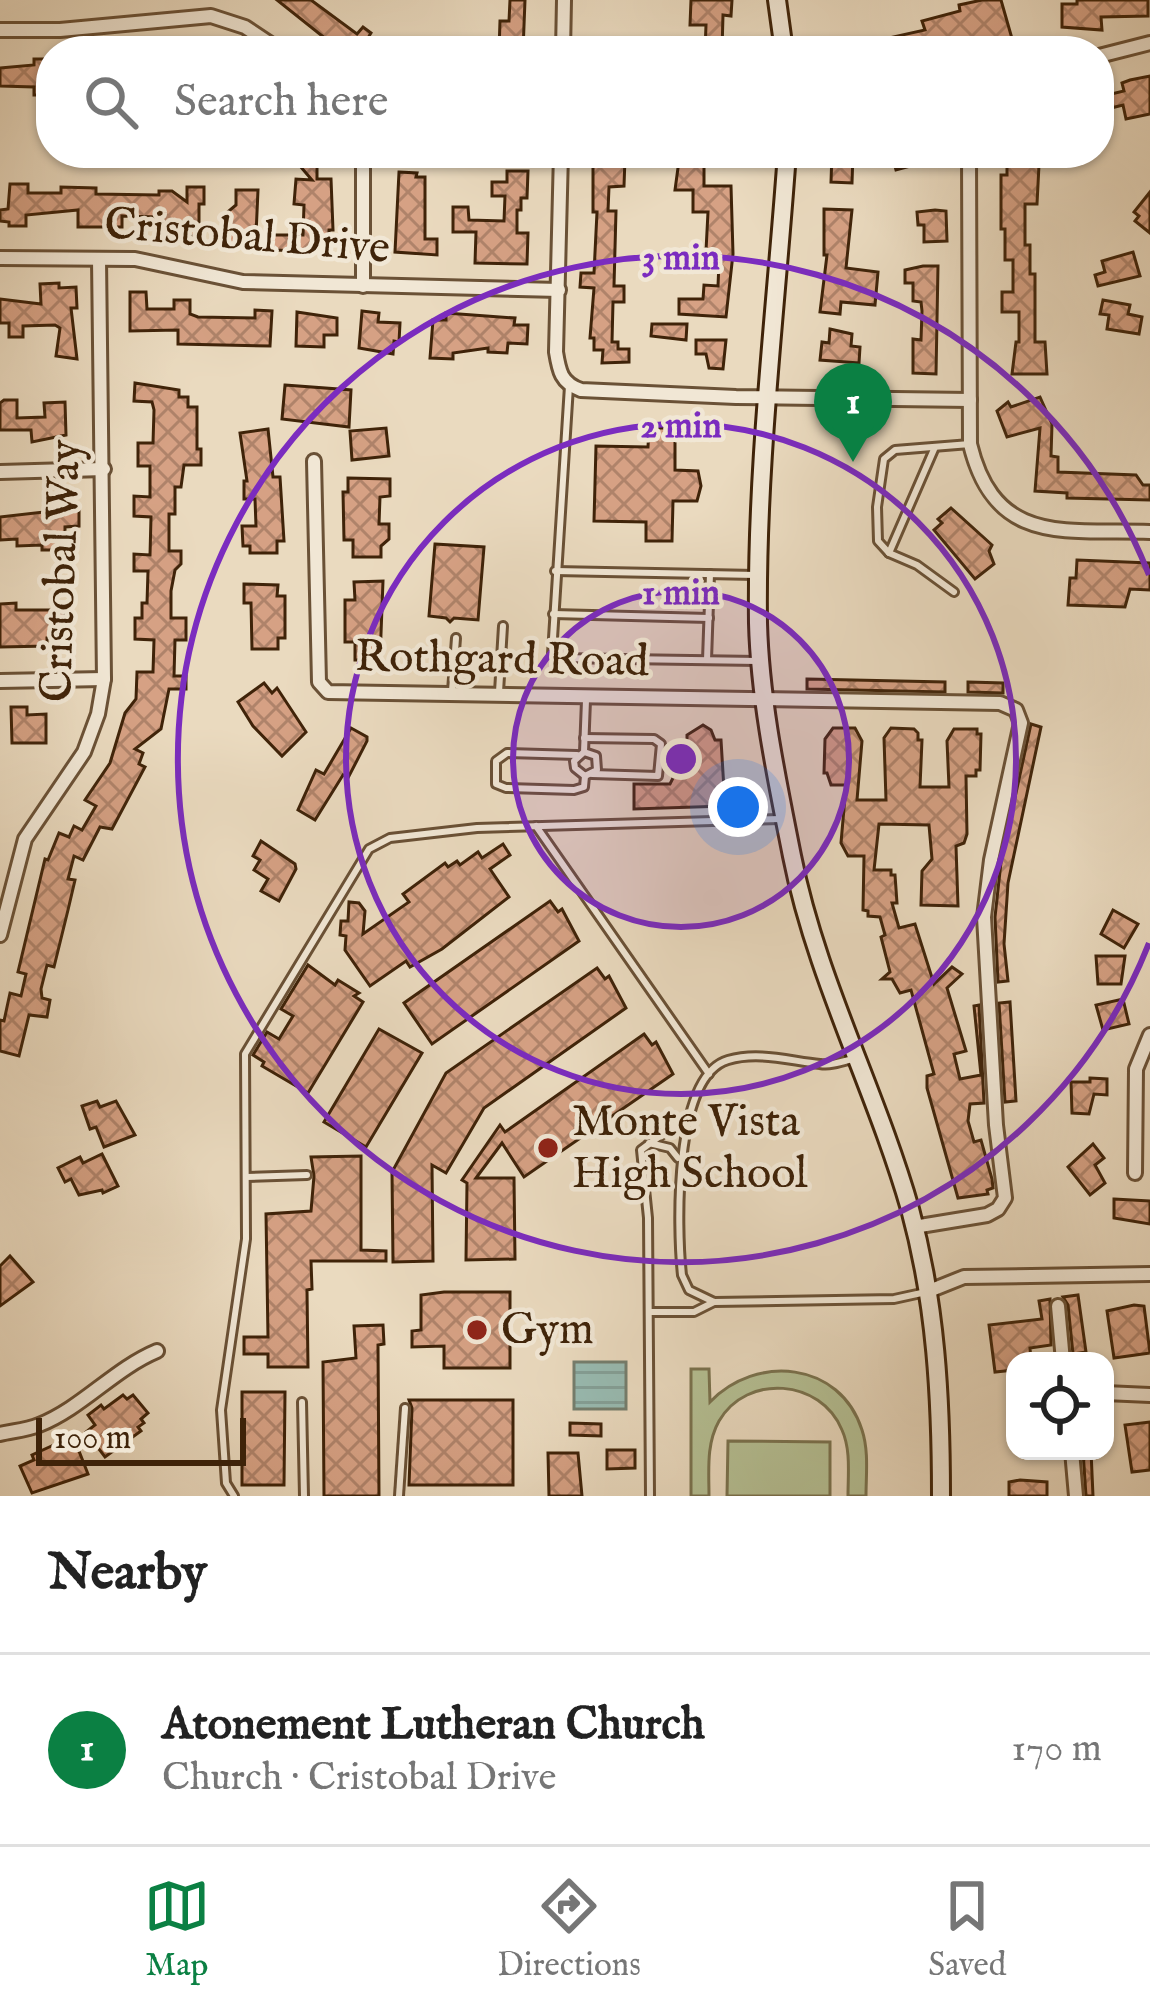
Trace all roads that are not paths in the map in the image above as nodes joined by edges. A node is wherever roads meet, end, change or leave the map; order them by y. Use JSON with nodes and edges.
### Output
{"nodes":[{"id":1,"x":564,"y":0,"type":"edge"},
{"id":2,"x":776,"y":0,"type":"edge"},
{"id":3,"x":0,"y":30,"type":"edge"},
{"id":4,"x":258,"y":36,"type":"edge"},
{"id":5,"x":563,"y":36,"type":"edge"},
{"id":6,"x":782,"y":36,"type":"edge"},
{"id":7,"x":1150,"y":43,"type":"edge"},
{"id":8,"x":1114,"y":52,"type":"edge"},
{"id":9,"x":363,"y":168,"type":"edge"},
{"id":10,"x":561,"y":168,"type":"edge"},
{"id":11,"x":786,"y":168,"type":"edge"},
{"id":12,"x":969,"y":168,"type":"edge"},
{"id":13,"x":0,"y":258,"type":"edge"},
{"id":14,"x":99,"y":259,"type":"junction"},
{"id":15,"x":363,"y":286,"type":"junction"},
{"id":16,"x":560,"y":290,"type":"junction"},
{"id":17,"x":569,"y":386,"type":"junction"},
{"id":18,"x":769,"y":398,"type":"junction"},
{"id":19,"x":970,"y":400,"type":"junction"},
{"id":20,"x":970,"y":444,"type":"junction"},
{"id":21,"x":935,"y":447,"type":"junction"},
{"id":22,"x":314,"y":460,"type":"dead end"},
{"id":23,"x":104,"y":469,"type":"junction"},
{"id":24,"x":0,"y":472,"type":"edge"},
{"id":25,"x":1150,"y":532,"type":"edge"},
{"id":26,"x":889,"y":553,"type":"junction"},
{"id":27,"x":555,"y":571,"type":"junction"},
{"id":28,"x":710,"y":574,"type":"junction"},
{"id":29,"x":760,"y":575,"type":"junction"},
{"id":30,"x":954,"y":592,"type":"dead end"},
{"id":31,"x":553,"y":614,"type":"junction"},
{"id":32,"x":709,"y":618,"type":"junction"},
{"id":33,"x":503,"y":626,"type":"dead end"},
{"id":34,"x":456,"y":638,"type":"dead end"},
{"id":35,"x":707,"y":660,"type":"junction"},
{"id":36,"x":761,"y":661,"type":"junction"},
{"id":37,"x":104,"y":679,"type":"junction"},
{"id":38,"x":0,"y":681,"type":"edge"},
{"id":39,"x":452,"y":695,"type":"junction"},
{"id":40,"x":498,"y":695,"type":"junction"},
{"id":41,"x":586,"y":698,"type":"junction"},
{"id":42,"x":765,"y":701,"type":"junction"},
{"id":43,"x":584,"y":738,"type":"junction"},
{"id":44,"x":580,"y":753,"type":"junction"},
{"id":45,"x":589,"y":775,"type":"junction"},
{"id":46,"x":786,"y":819,"type":"junction"},
{"id":47,"x":536,"y":826,"type":"junction"},
{"id":48,"x":0,"y":934,"type":"edge"},
{"id":49,"x":1150,"y":1035,"type":"edge"},
{"id":50,"x":857,"y":1058,"type":"junction"},
{"id":51,"x":710,"y":1074,"type":"junction"},
{"id":52,"x":690,"y":1113,"type":"junction"},
{"id":53,"x":649,"y":1143,"type":"junction"},
{"id":54,"x":680,"y":1161,"type":"junction"},
{"id":55,"x":1135,"y":1173,"type":"dead end"},
{"id":56,"x":307,"y":1175,"type":"dead end"},
{"id":57,"x":246,"y":1177,"type":"junction"},
{"id":58,"x":914,"y":1227,"type":"junction"},
{"id":59,"x":1150,"y":1274,"type":"edge"},
{"id":60,"x":929,"y":1291,"type":"junction"},
{"id":61,"x":714,"y":1301,"type":"junction"},
{"id":62,"x":1058,"y":1306,"type":"dead end"},
{"id":63,"x":649,"y":1312,"type":"junction"},
{"id":64,"x":157,"y":1351,"type":"dead end"},
{"id":65,"x":1063,"y":1352,"type":"edge"},
{"id":66,"x":1114,"y":1393,"type":"edge"},
{"id":67,"x":1150,"y":1395,"type":"edge"},
{"id":68,"x":302,"y":1402,"type":"dead end"},
{"id":69,"x":405,"y":1408,"type":"dead end"},
{"id":70,"x":0,"y":1434,"type":"edge"},
{"id":71,"x":1073,"y":1460,"type":"edge"},
{"id":72,"x":234,"y":1496,"type":"edge"},
{"id":73,"x":304,"y":1496,"type":"edge"},
{"id":74,"x":399,"y":1496,"type":"edge"},
{"id":75,"x":650,"y":1496,"type":"edge"},
{"id":76,"x":941,"y":1496,"type":"edge"},
{"id":77,"x":1076,"y":1496,"type":"edge"}],
"edges":[{"from":1,"to":5,"type":"street"},
{"from":2,"to":6,"type":"main road"},
{"from":3,"to":4,"type":"street"},
{"from":7,"to":8,"type":"street"},
{"from":9,"to":15,"type":"street"},
{"from":10,"to":16,"type":"street"},
{"from":11,"to":18,"type":"main road"},
{"from":12,"to":19,"type":"street"},
{"from":13,"to":14,"type":"street","name":"Cristobal Drive"},
{"from":14,"to":15,"type":"street","name":"Cristobal Drive"},
{"from":14,"to":23,"type":"street","name":"Cristobal Way"},
{"from":15,"to":16,"type":"street","name":"Cristobal Drive"},
{"from":16,"to":17,"type":"street"},
{"from":17,"to":18,"type":"street"},
{"from":17,"to":27,"type":"lane"},
{"from":18,"to":19,"type":"street"},
{"from":18,"to":29,"type":"main road"},
{"from":19,"to":20,"type":"street"},
{"from":20,"to":21,"type":"lane"},
{"from":20,"to":25,"type":"street"},
{"from":21,"to":26,"type":"lane"},
{"from":21,"to":26,"type":"lane"},
{"from":22,"to":39,"type":"street","name":"Rothgard Road"},
{"from":23,"to":24,"type":"street"},
{"from":23,"to":37,"type":"street","name":"Cristobal Way"},
{"from":26,"to":30,"type":"lane"},
{"from":27,"to":28,"type":"lane"},
{"from":27,"to":31,"type":"lane"},
{"from":28,"to":29,"type":"lane"},
{"from":28,"to":32,"type":"lane"},
{"from":29,"to":36,"type":"main road"},
{"from":31,"to":32,"type":"lane"},
{"from":31,"to":35,"type":"lane"},
{"from":32,"to":35,"type":"lane"},
{"from":33,"to":40,"type":"lane"},
{"from":34,"to":39,"type":"lane"},
{"from":35,"to":36,"type":"lane"},
{"from":36,"to":42,"type":"main road"},
{"from":37,"to":38,"type":"street"},
{"from":37,"to":48,"type":"street","name":"Cristobal Way"},
{"from":39,"to":40,"type":"street","name":"Rothgard Road"},
{"from":40,"to":41,"type":"street","name":"Rothgard Road"},
{"from":41,"to":42,"type":"street","name":"Rothgard Road"},
{"from":41,"to":43,"type":"lane"},
{"from":42,"to":46,"type":"main road"},
{"from":42,"to":58,"type":"street","name":"Rothgard Road"},
{"from":43,"to":44,"type":"lane"},
{"from":43,"to":45,"type":"lane"},
{"from":44,"to":45,"type":"lane"},
{"from":44,"to":45,"type":"lane"},
{"from":44,"to":45,"type":"lane"},
{"from":46,"to":47,"type":"lane"},
{"from":46,"to":50,"type":"main road"},
{"from":47,"to":51,"type":"lane"},
{"from":47,"to":57,"type":"lane"},
{"from":49,"to":55,"type":"street"},
{"from":50,"to":51,"type":"lane"},
{"from":50,"to":58,"type":"main road"},
{"from":51,"to":52,"type":"lane"},
{"from":52,"to":53,"type":"lane"},
{"from":52,"to":54,"type":"lane"},
{"from":53,"to":54,"type":"lane"},
{"from":53,"to":63,"type":"lane"},
{"from":54,"to":61,"type":"lane"},
{"from":56,"to":57,"type":"lane"},
{"from":57,"to":72,"type":"lane"},
{"from":58,"to":60,"type":"main road"},
{"from":59,"to":60,"type":"street"},
{"from":60,"to":61,"type":"lane"},
{"from":60,"to":76,"type":"main road"},
{"from":61,"to":63,"type":"lane"},
{"from":62,"to":65,"type":"street"},
{"from":63,"to":75,"type":"lane"},
{"from":64,"to":70,"type":"street"},
{"from":66,"to":67,"type":"street"},
{"from":68,"to":73,"type":"lane"},
{"from":69,"to":74,"type":"lane"},
{"from":71,"to":77,"type":"street"}]}
